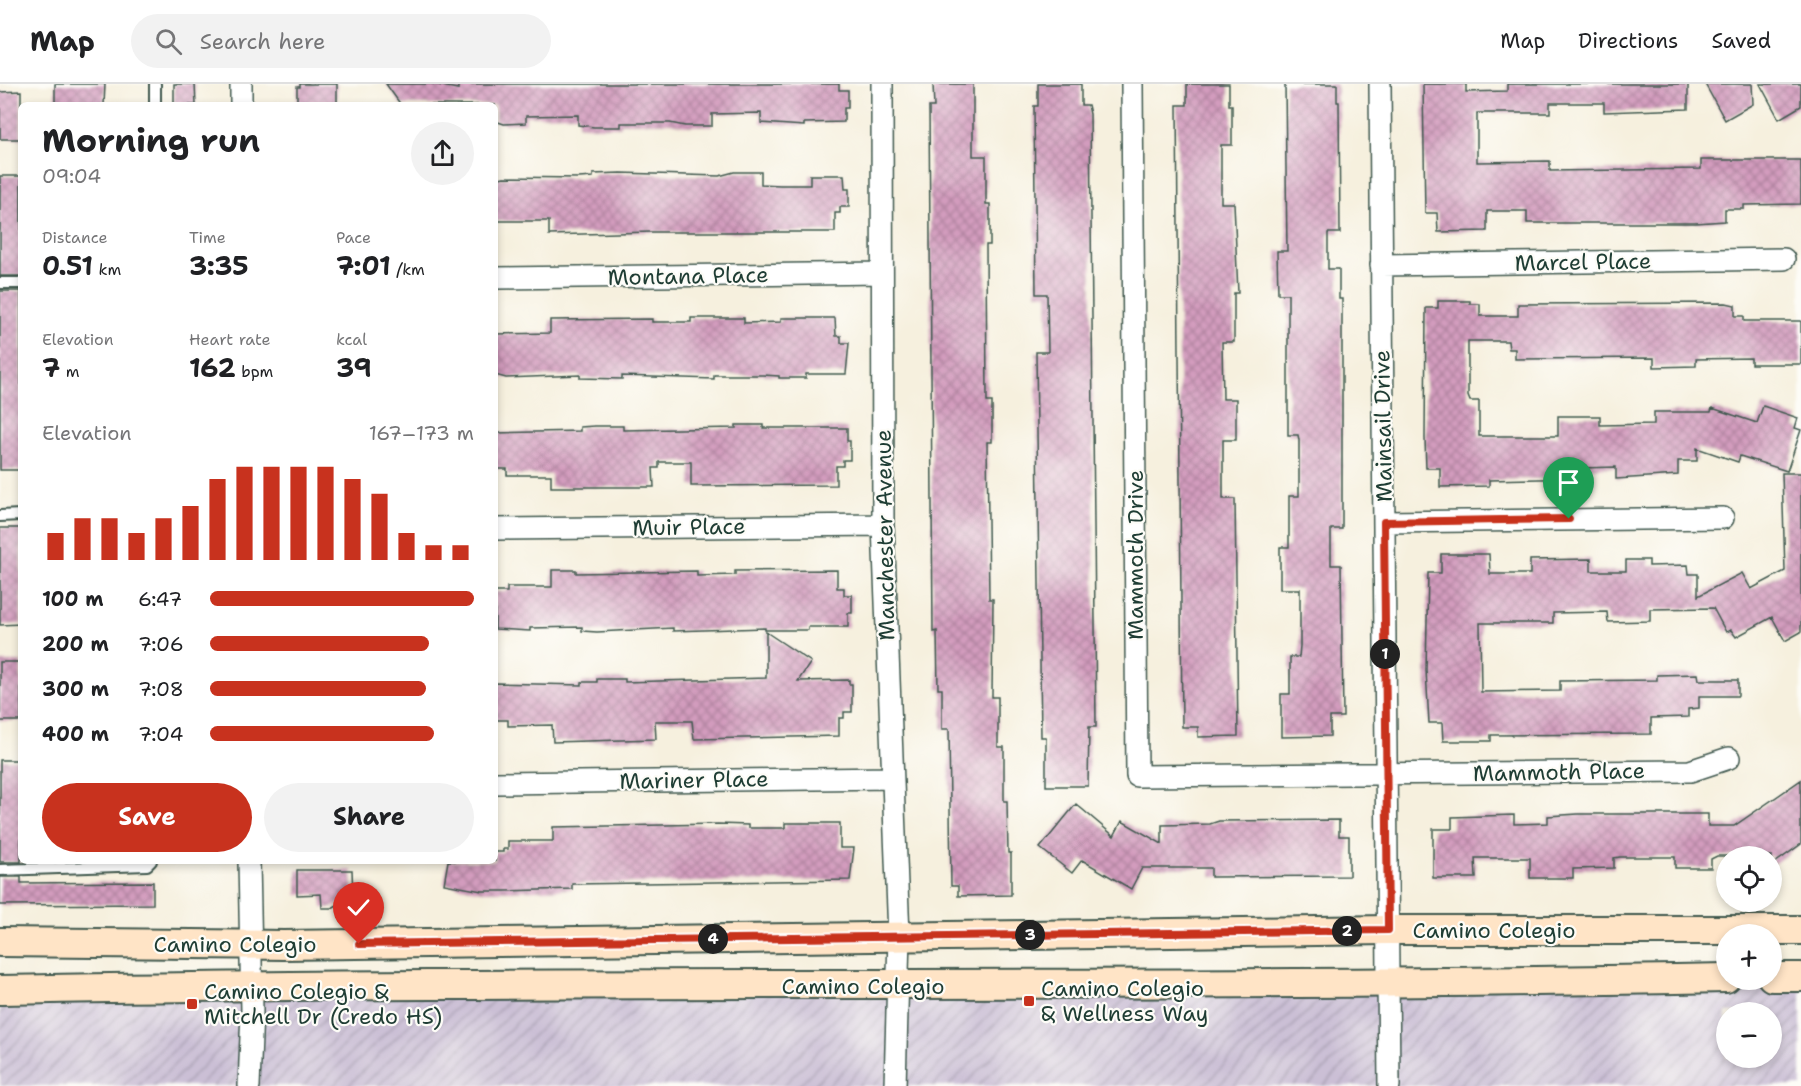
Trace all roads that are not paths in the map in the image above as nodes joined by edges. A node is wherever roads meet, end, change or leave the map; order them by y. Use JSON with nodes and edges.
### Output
{"nodes":[{"id":1,"x":155,"y":84,"type":"edge"},
{"id":2,"x":241,"y":84,"type":"edge"},
{"id":3,"x":882,"y":84,"type":"edge"},
{"id":4,"x":1132,"y":84,"type":"edge"},
{"id":5,"x":1380,"y":84,"type":"edge"},
{"id":6,"x":155,"y":102,"type":"edge"},
{"id":7,"x":241,"y":102,"type":"edge"},
{"id":8,"x":1784,"y":259,"type":"dead end"},
{"id":9,"x":1381,"y":265,"type":"junction"},
{"id":10,"x":881,"y":273,"type":"junction"},
{"id":11,"x":498,"y":278,"type":"edge"},
{"id":12,"x":18,"y":283,"type":"edge"},
{"id":13,"x":0,"y":284,"type":"edge"},
{"id":14,"x":18,"y":515,"type":"edge"},
{"id":15,"x":0,"y":516,"type":"edge"},
{"id":16,"x":1723,"y":518,"type":"dead end"},
{"id":17,"x":1384,"y":522,"type":"junction"},
{"id":18,"x":883,"y":525,"type":"junction"},
{"id":19,"x":498,"y":529,"type":"edge"},
{"id":20,"x":1729,"y":758,"type":"dead end"},
{"id":21,"x":1386,"y":774,"type":"junction"},
{"id":22,"x":892,"y":778,"type":"junction"},
{"id":23,"x":498,"y":783,"type":"edge"},
{"id":24,"x":148,"y":864,"type":"edge"},
{"id":25,"x":249,"y":864,"type":"edge"},
{"id":26,"x":0,"y":870,"type":"edge"},
{"id":27,"x":1388,"y":930,"type":"junction"},
{"id":28,"x":1801,"y":930,"type":"edge"},
{"id":29,"x":899,"y":936,"type":"junction"},
{"id":30,"x":0,"y":942,"type":"edge"},
{"id":31,"x":250,"y":945,"type":"junction"},
{"id":32,"x":1782,"y":977,"type":"edge"},
{"id":33,"x":1801,"y":977,"type":"edge"},
{"id":34,"x":1716,"y":978,"type":"edge"},
{"id":35,"x":1389,"y":984,"type":"junction"},
{"id":36,"x":251,"y":986,"type":"junction"},
{"id":37,"x":897,"y":986,"type":"junction"},
{"id":38,"x":0,"y":990,"type":"edge"},
{"id":39,"x":249,"y":1086,"type":"edge"},
{"id":40,"x":895,"y":1086,"type":"edge"},
{"id":41,"x":1389,"y":1086,"type":"edge"}],
"edges":[{"from":1,"to":6,"type":"lane"},
{"from":2,"to":7,"type":"street"},
{"from":3,"to":10,"type":"street","name":"Manchester Avenue"},
{"from":4,"to":21,"type":"street","name":"Mammoth Drive"},
{"from":5,"to":9,"type":"street","name":"Mainsail Drive"},
{"from":8,"to":9,"type":"street","name":"Marcel Place"},
{"from":9,"to":17,"type":"street","name":"Mainsail Drive"},
{"from":10,"to":11,"type":"street","name":"Montana Place"},
{"from":10,"to":18,"type":"street","name":"Manchester Avenue"},
{"from":12,"to":13,"type":"lane"},
{"from":14,"to":15,"type":"lane"},
{"from":16,"to":17,"type":"street"},
{"from":17,"to":21,"type":"street","name":"Mainsail Drive"},
{"from":18,"to":19,"type":"street","name":"Muir Place"},
{"from":18,"to":22,"type":"street","name":"Manchester Avenue"},
{"from":20,"to":21,"type":"street","name":"Mammoth Place"},
{"from":21,"to":27,"type":"street","name":"Mainsail Drive"},
{"from":22,"to":23,"type":"street","name":"Mariner Place"},
{"from":22,"to":29,"type":"street","name":"Manchester Avenue"},
{"from":24,"to":26,"type":"lane"},
{"from":25,"to":31,"type":"street"},
{"from":27,"to":28,"type":"street","name":"Camino Colegio"},
{"from":27,"to":29,"type":"street","name":"Camino Colegio"},
{"from":27,"to":35,"type":"street","name":"Mainsail Drive"},
{"from":29,"to":31,"type":"street","name":"Camino Colegio"},
{"from":29,"to":37,"type":"street","name":"Manchester Avenue"},
{"from":30,"to":31,"type":"street","name":"Camino Colegio"},
{"from":31,"to":36,"type":"street"},
{"from":32,"to":33,"type":"street"},
{"from":34,"to":35,"type":"street","name":"Camino Colegio"},
{"from":35,"to":37,"type":"street","name":"Camino Colegio"},
{"from":35,"to":41,"type":"street","name":"Mainsail Drive"},
{"from":36,"to":37,"type":"street","name":"Camino Colegio"},
{"from":36,"to":38,"type":"street","name":"Camino Colegio"},
{"from":36,"to":39,"type":"street"},
{"from":37,"to":40,"type":"street","name":"Manchester Avenue"}]}
